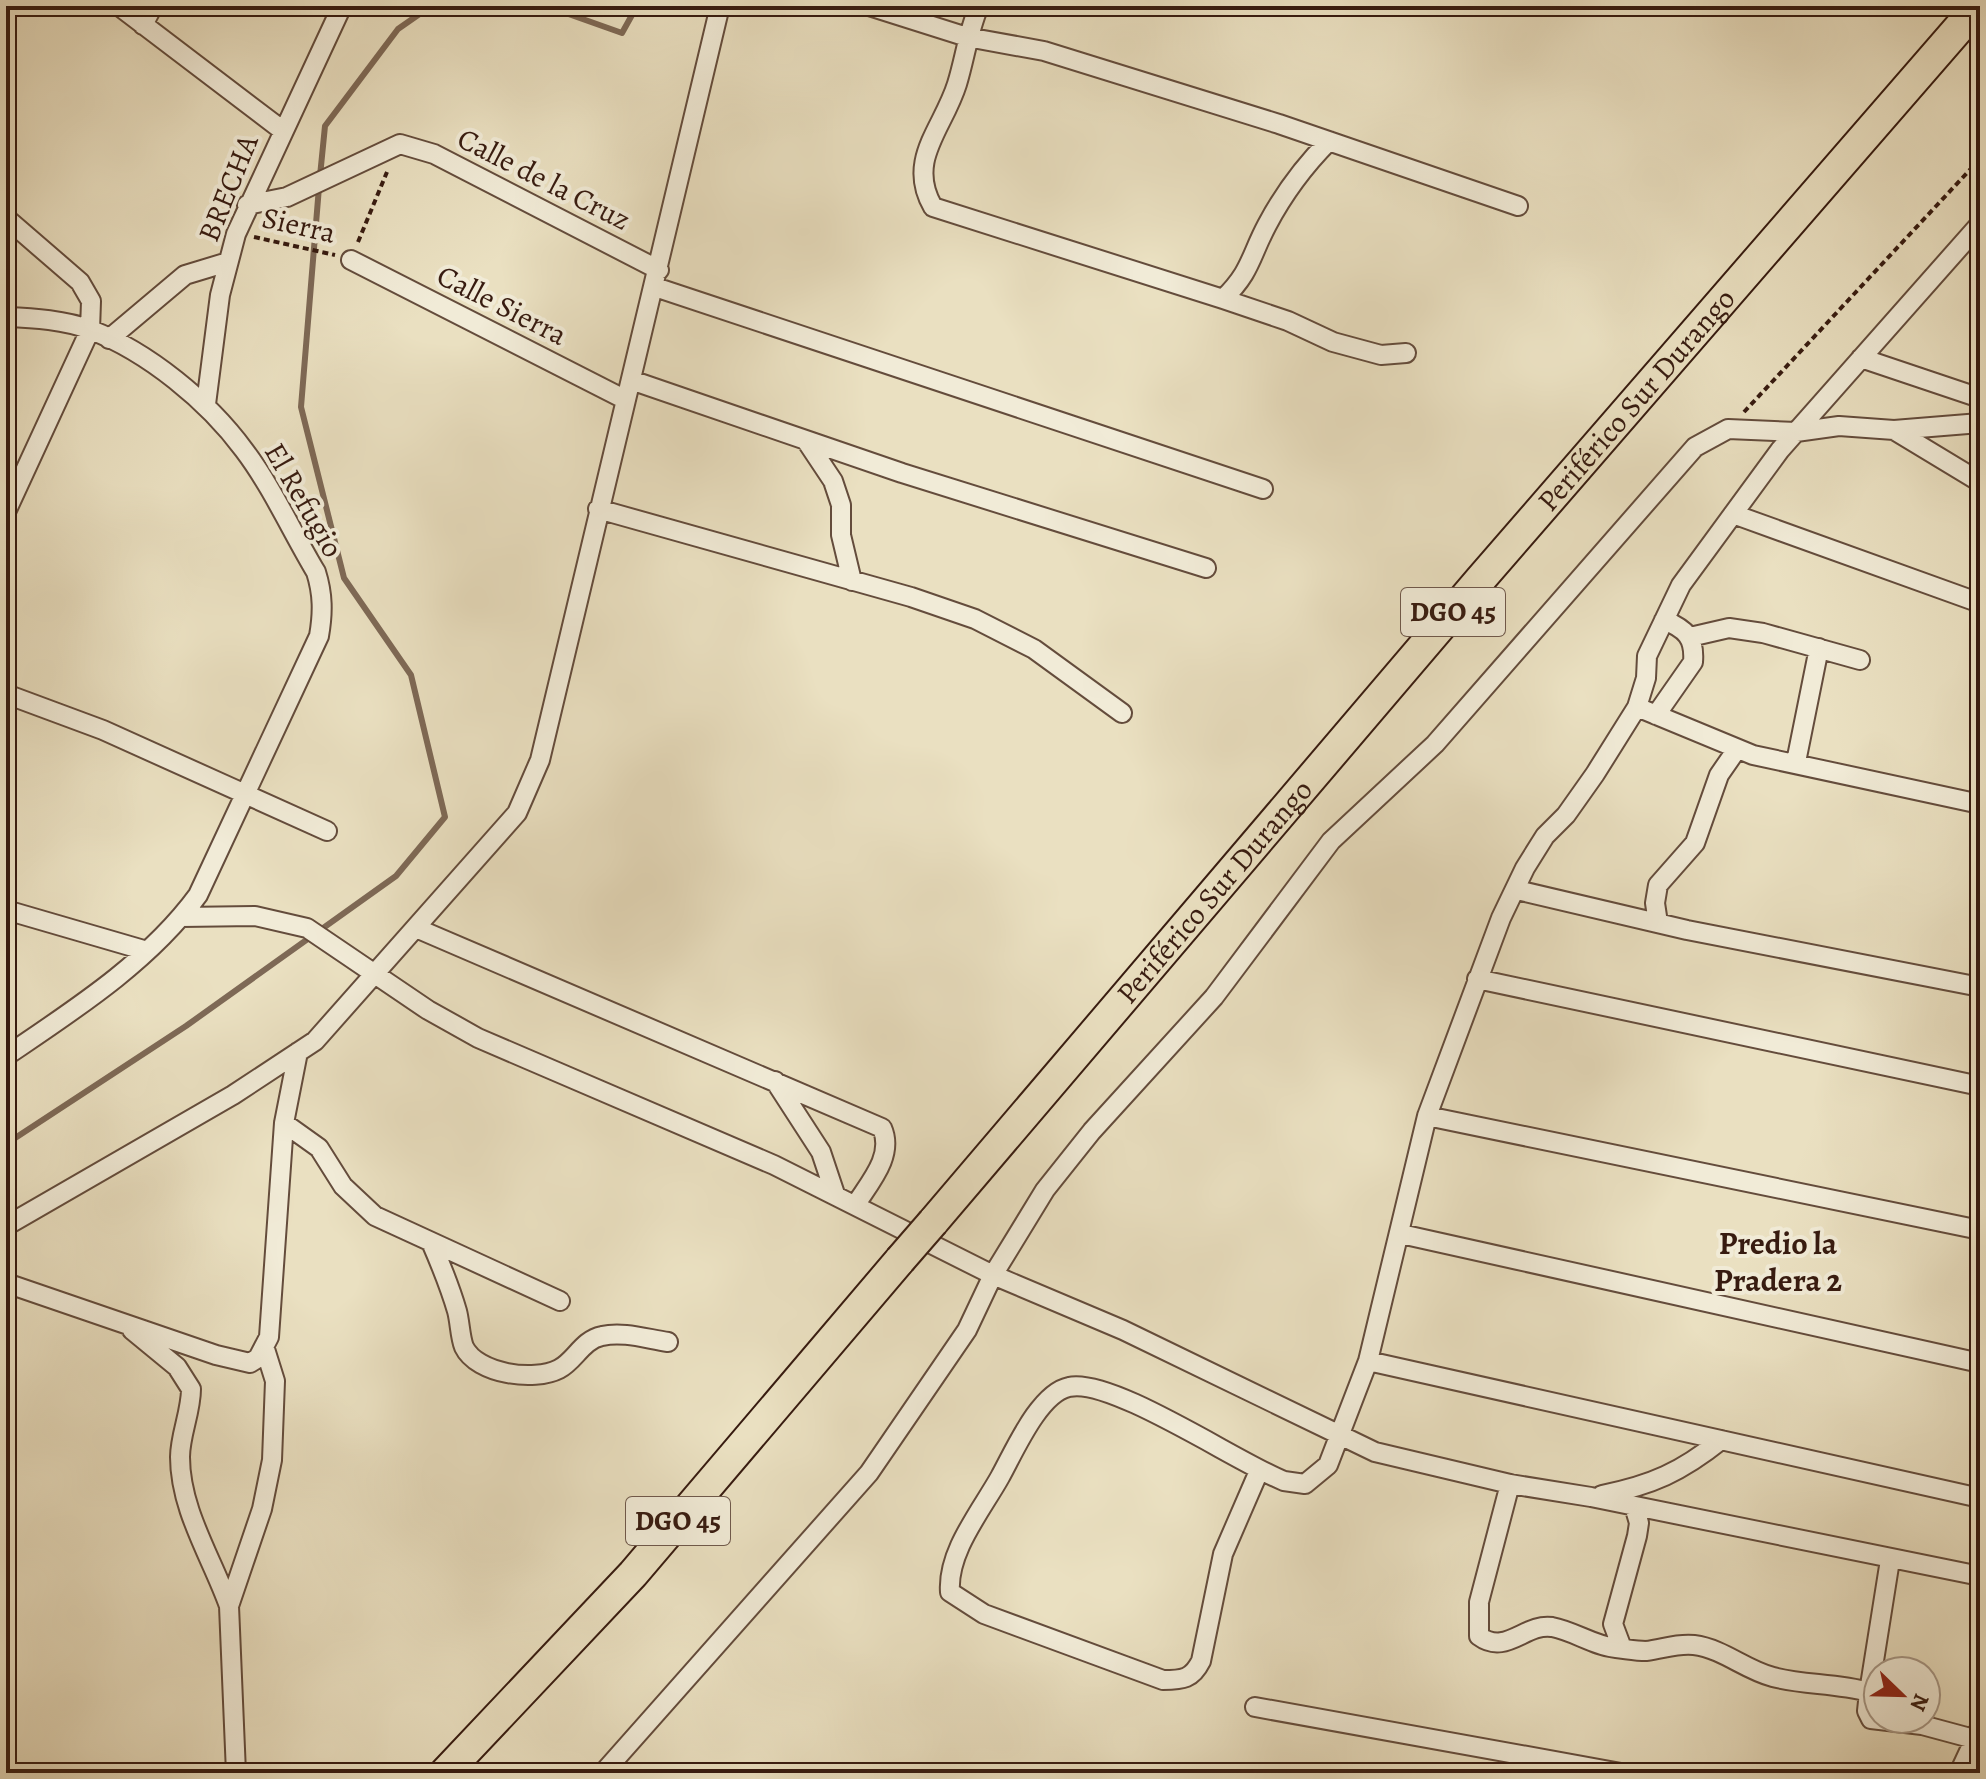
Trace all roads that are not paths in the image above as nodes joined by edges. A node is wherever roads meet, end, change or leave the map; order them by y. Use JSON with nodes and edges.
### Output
{"nodes":[{"id":1,"x":119,"y":6,"type":"edge"},
{"id":2,"x":153,"y":6,"type":"edge"},
{"id":3,"x":342,"y":6,"type":"edge"},
{"id":4,"x":720,"y":6,"type":"edge"},
{"id":5,"x":869,"y":6,"type":"edge"},
{"id":6,"x":979,"y":6,"type":"edge"},
{"id":7,"x":1978,"y":6,"type":"edge"},
{"id":8,"x":143,"y":25,"type":"junction"},
{"id":9,"x":967,"y":37,"type":"junction"},
{"id":10,"x":282,"y":130,"type":"junction"},
{"id":11,"x":1329,"y":141,"type":"junction"},
{"id":12,"x":247,"y":205,"type":"junction"},
{"id":13,"x":1518,"y":206,"type":"dead end"},
{"id":14,"x":6,"y":218,"type":"edge"},
{"id":15,"x":1980,"y":224,"type":"edge"},
{"id":16,"x":351,"y":260,"type":"road end"},
{"id":17,"x":228,"y":262,"type":"junction"},
{"id":18,"x":657,"y":279,"type":"junction"},
{"id":19,"x":1223,"y":299,"type":"junction"},
{"id":20,"x":6,"y":317,"type":"edge"},
{"id":21,"x":90,"y":330,"type":"junction"},
{"id":22,"x":109,"y":339,"type":"junction"},
{"id":23,"x":1406,"y":353,"type":"dead end"},
{"id":24,"x":1861,"y":358,"type":"junction"},
{"id":25,"x":631,"y":380,"type":"junction"},
{"id":26,"x":1980,"y":398,"type":"edge"},
{"id":27,"x":626,"y":400,"type":"junction"},
{"id":28,"x":206,"y":404,"type":"junction"},
{"id":29,"x":1980,"y":423,"type":"edge"},
{"id":30,"x":1894,"y":430,"type":"junction"},
{"id":31,"x":1796,"y":432,"type":"junction"},
{"id":32,"x":807,"y":442,"type":"junction"},
{"id":33,"x":1980,"y":482,"type":"edge"},
{"id":34,"x":1263,"y":489,"type":"dead end"},
{"id":35,"x":598,"y":509,"type":"junction"},
{"id":36,"x":6,"y":512,"type":"edge"},
{"id":37,"x":1733,"y":514,"type":"junction"},
{"id":38,"x":1206,"y":568,"type":"dead end"},
{"id":39,"x":852,"y":581,"type":"junction"},
{"id":40,"x":1980,"y":603,"type":"edge"},
{"id":41,"x":1664,"y":620,"type":"junction"},
{"id":42,"x":1690,"y":637,"type":"junction"},
{"id":43,"x":1819,"y":648,"type":"junction"},
{"id":44,"x":1860,"y":660,"type":"dead end"},
{"id":45,"x":6,"y":694,"type":"edge"},
{"id":46,"x":1637,"y":707,"type":"junction"},
{"id":47,"x":1122,"y":713,"type":"dead end"},
{"id":48,"x":1656,"y":715,"type":"junction"},
{"id":49,"x":1737,"y":749,"type":"junction"},
{"id":50,"x":1796,"y":762,"type":"junction"},
{"id":51,"x":247,"y":793,"type":"junction"},
{"id":52,"x":1980,"y":804,"type":"edge"},
{"id":53,"x":327,"y":831,"type":"dead end"},
{"id":54,"x":1517,"y":890,"type":"junction"},
{"id":55,"x":6,"y":910,"type":"edge"},
{"id":56,"x":181,"y":917,"type":"junction"},
{"id":57,"x":1658,"y":923,"type":"junction"},
{"id":58,"x":416,"y":928,"type":"junction"},
{"id":59,"x":147,"y":951,"type":"junction"},
{"id":60,"x":374,"y":976,"type":"junction"},
{"id":61,"x":1477,"y":979,"type":"junction"},
{"id":62,"x":1980,"y":987,"type":"edge"},
{"id":63,"x":298,"y":1052,"type":"junction"},
{"id":64,"x":6,"y":1056,"type":"edge"},
{"id":65,"x":775,"y":1081,"type":"junction"},
{"id":66,"x":1980,"y":1086,"type":"edge"},
{"id":67,"x":1427,"y":1116,"type":"junction"},
{"id":68,"x":284,"y":1123,"type":"junction"},
{"id":69,"x":835,"y":1194,"type":"junction"},
{"id":70,"x":856,"y":1204,"type":"junction"},
{"id":71,"x":6,"y":1226,"type":"edge"},
{"id":72,"x":1980,"y":1230,"type":"edge"},
{"id":73,"x":1401,"y":1234,"type":"junction"},
{"id":74,"x":431,"y":1242,"type":"junction"},
{"id":75,"x":993,"y":1275,"type":"junction"},
{"id":76,"x":6,"y":1283,"type":"edge"},
{"id":77,"x":560,"y":1301,"type":"dead end"},
{"id":78,"x":118,"y":1318,"type":"junction"},
{"id":79,"x":668,"y":1342,"type":"dead end"},
{"id":80,"x":265,"y":1349,"type":"junction"},
{"id":81,"x":1368,"y":1361,"type":"junction"},
{"id":82,"x":1980,"y":1363,"type":"edge"},
{"id":83,"x":1342,"y":1435,"type":"junction"},
{"id":84,"x":1721,"y":1440,"type":"junction"},
{"id":85,"x":1259,"y":1471,"type":"junction"},
{"id":86,"x":1510,"y":1484,"type":"junction"},
{"id":87,"x":1591,"y":1497,"type":"junction"},
{"id":88,"x":1980,"y":1498,"type":"edge"},
{"id":89,"x":1634,"y":1506,"type":"junction"},
{"id":90,"x":1890,"y":1560,"type":"junction"},
{"id":91,"x":1980,"y":1576,"type":"edge"},
{"id":92,"x":229,"y":1606,"type":"junction"},
{"id":93,"x":1622,"y":1648,"type":"junction"},
{"id":94,"x":1875,"y":1655,"type":"edge"},
{"id":95,"x":1862,"y":1690,"type":"edge"},
{"id":96,"x":1255,"y":1707,"type":"dead end"},
{"id":97,"x":1942,"y":1728,"type":"edge"},
{"id":98,"x":1977,"y":1733,"type":"edge"},
{"id":99,"x":605,"y":1772,"type":"edge"},
{"id":100,"x":236,"y":1773,"type":"edge"},
{"id":101,"x":445,"y":1773,"type":"edge"},
{"id":102,"x":1621,"y":1773,"type":"edge"},
{"id":103,"x":1959,"y":1773,"type":"edge"}],
"edges":[{"from":1,"to":8,"type":"street"},
{"from":2,"to":8,"type":"street"},
{"from":3,"to":10,"type":"street","name":"BRECHA"},
{"from":4,"to":18,"type":"street"},
{"from":5,"to":9,"type":"street"},
{"from":6,"to":9,"type":"street"},
{"from":7,"to":101,"type":"highway","name":"Periférico Sur Durango","number":"DGO 45","bridge":true},
{"from":8,"to":10,"type":"street"},
{"from":9,"to":11,"type":"street"},
{"from":9,"to":19,"type":"street"},
{"from":10,"to":12,"type":"street","name":"BRECHA"},
{"from":11,"to":13,"type":"street"},
{"from":11,"to":19,"type":"street"},
{"from":12,"to":17,"type":"street","name":"BRECHA"},
{"from":12,"to":18,"type":"street","name":"Calle de la Cruz"},
{"from":14,"to":21,"type":"street"},
{"from":15,"to":24,"type":"street"},
{"from":16,"to":27,"type":"street","name":"Calle Sierra"},
{"from":17,"to":22,"type":"street"},
{"from":17,"to":28,"type":"street","name":"BRECHA"},
{"from":18,"to":25,"type":"street"},
{"from":18,"to":34,"type":"street","name":"Calle de la Cruz"},
{"from":19,"to":23,"type":"street"},
{"from":20,"to":21,"type":"street","name":"El Refugio"},
{"from":21,"to":22,"type":"street","name":"El Refugio"},
{"from":21,"to":36,"type":"street"},
{"from":22,"to":28,"type":"street","name":"El Refugio"},
{"from":24,"to":26,"type":"street"},
{"from":24,"to":31,"type":"street"},
{"from":25,"to":27,"type":"street"},
{"from":25,"to":32,"type":"street"},
{"from":27,"to":35,"type":"street"},
{"from":28,"to":51,"type":"street","name":"El Refugio"},
{"from":29,"to":30,"type":"street"},
{"from":30,"to":31,"type":"street"},
{"from":30,"to":33,"type":"street"},
{"from":31,"to":37,"type":"street"},
{"from":31,"to":75,"type":"street"},
{"from":32,"to":38,"type":"street"},
{"from":32,"to":39,"type":"street"},
{"from":35,"to":39,"type":"street"},
{"from":35,"to":58,"type":"street"},
{"from":37,"to":40,"type":"street"},
{"from":37,"to":41,"type":"street"},
{"from":39,"to":47,"type":"street"},
{"from":41,"to":42,"type":"street"},
{"from":41,"to":46,"type":"street"},
{"from":42,"to":43,"type":"street"},
{"from":42,"to":48,"type":"street"},
{"from":43,"to":44,"type":"street"},
{"from":43,"to":50,"type":"street"},
{"from":45,"to":51,"type":"street"},
{"from":46,"to":48,"type":"street"},
{"from":46,"to":54,"type":"street"},
{"from":48,"to":49,"type":"street"},
{"from":49,"to":50,"type":"street"},
{"from":49,"to":57,"type":"street"},
{"from":50,"to":52,"type":"street"},
{"from":51,"to":53,"type":"street"},
{"from":51,"to":56,"type":"street"},
{"from":54,"to":57,"type":"street"},
{"from":54,"to":61,"type":"street"},
{"from":55,"to":59,"type":"street"},
{"from":56,"to":59,"type":"street"},
{"from":56,"to":60,"type":"street"},
{"from":57,"to":62,"type":"street"},
{"from":58,"to":60,"type":"street"},
{"from":58,"to":65,"type":"street"},
{"from":59,"to":64,"type":"street"},
{"from":60,"to":63,"type":"street"},
{"from":60,"to":69,"type":"street"},
{"from":61,"to":66,"type":"street"},
{"from":61,"to":67,"type":"street"},
{"from":63,"to":68,"type":"street"},
{"from":63,"to":71,"type":"street"},
{"from":65,"to":69,"type":"street"},
{"from":65,"to":70,"type":"street"},
{"from":67,"to":72,"type":"street"},
{"from":67,"to":73,"type":"street"},
{"from":68,"to":74,"type":"street"},
{"from":68,"to":80,"type":"street"},
{"from":69,"to":70,"type":"street"},
{"from":70,"to":75,"type":"street"},
{"from":73,"to":81,"type":"street"},
{"from":73,"to":82,"type":"street"},
{"from":74,"to":77,"type":"street"},
{"from":74,"to":79,"type":"street"},
{"from":75,"to":83,"type":"street"},
{"from":75,"to":99,"type":"street"},
{"from":76,"to":78,"type":"street"},
{"from":78,"to":80,"type":"street"},
{"from":78,"to":92,"type":"street"},
{"from":80,"to":92,"type":"street"},
{"from":81,"to":83,"type":"street"},
{"from":81,"to":84,"type":"street"},
{"from":83,"to":85,"type":"street"},
{"from":83,"to":86,"type":"street"},
{"from":84,"to":87,"type":"street"},
{"from":84,"to":88,"type":"street"},
{"from":85,"to":85,"type":"street"},
{"from":86,"to":87,"type":"street"},
{"from":86,"to":93,"type":"street"},
{"from":87,"to":89,"type":"street"},
{"from":89,"to":90,"type":"street"},
{"from":89,"to":93,"type":"street"},
{"from":90,"to":91,"type":"street"},
{"from":90,"to":94,"type":"street"},
{"from":92,"to":100,"type":"street"},
{"from":93,"to":95,"type":"street"},
{"from":96,"to":102,"type":"street"},
{"from":97,"to":98,"type":"street"},
{"from":98,"to":103,"type":"street"}]}
